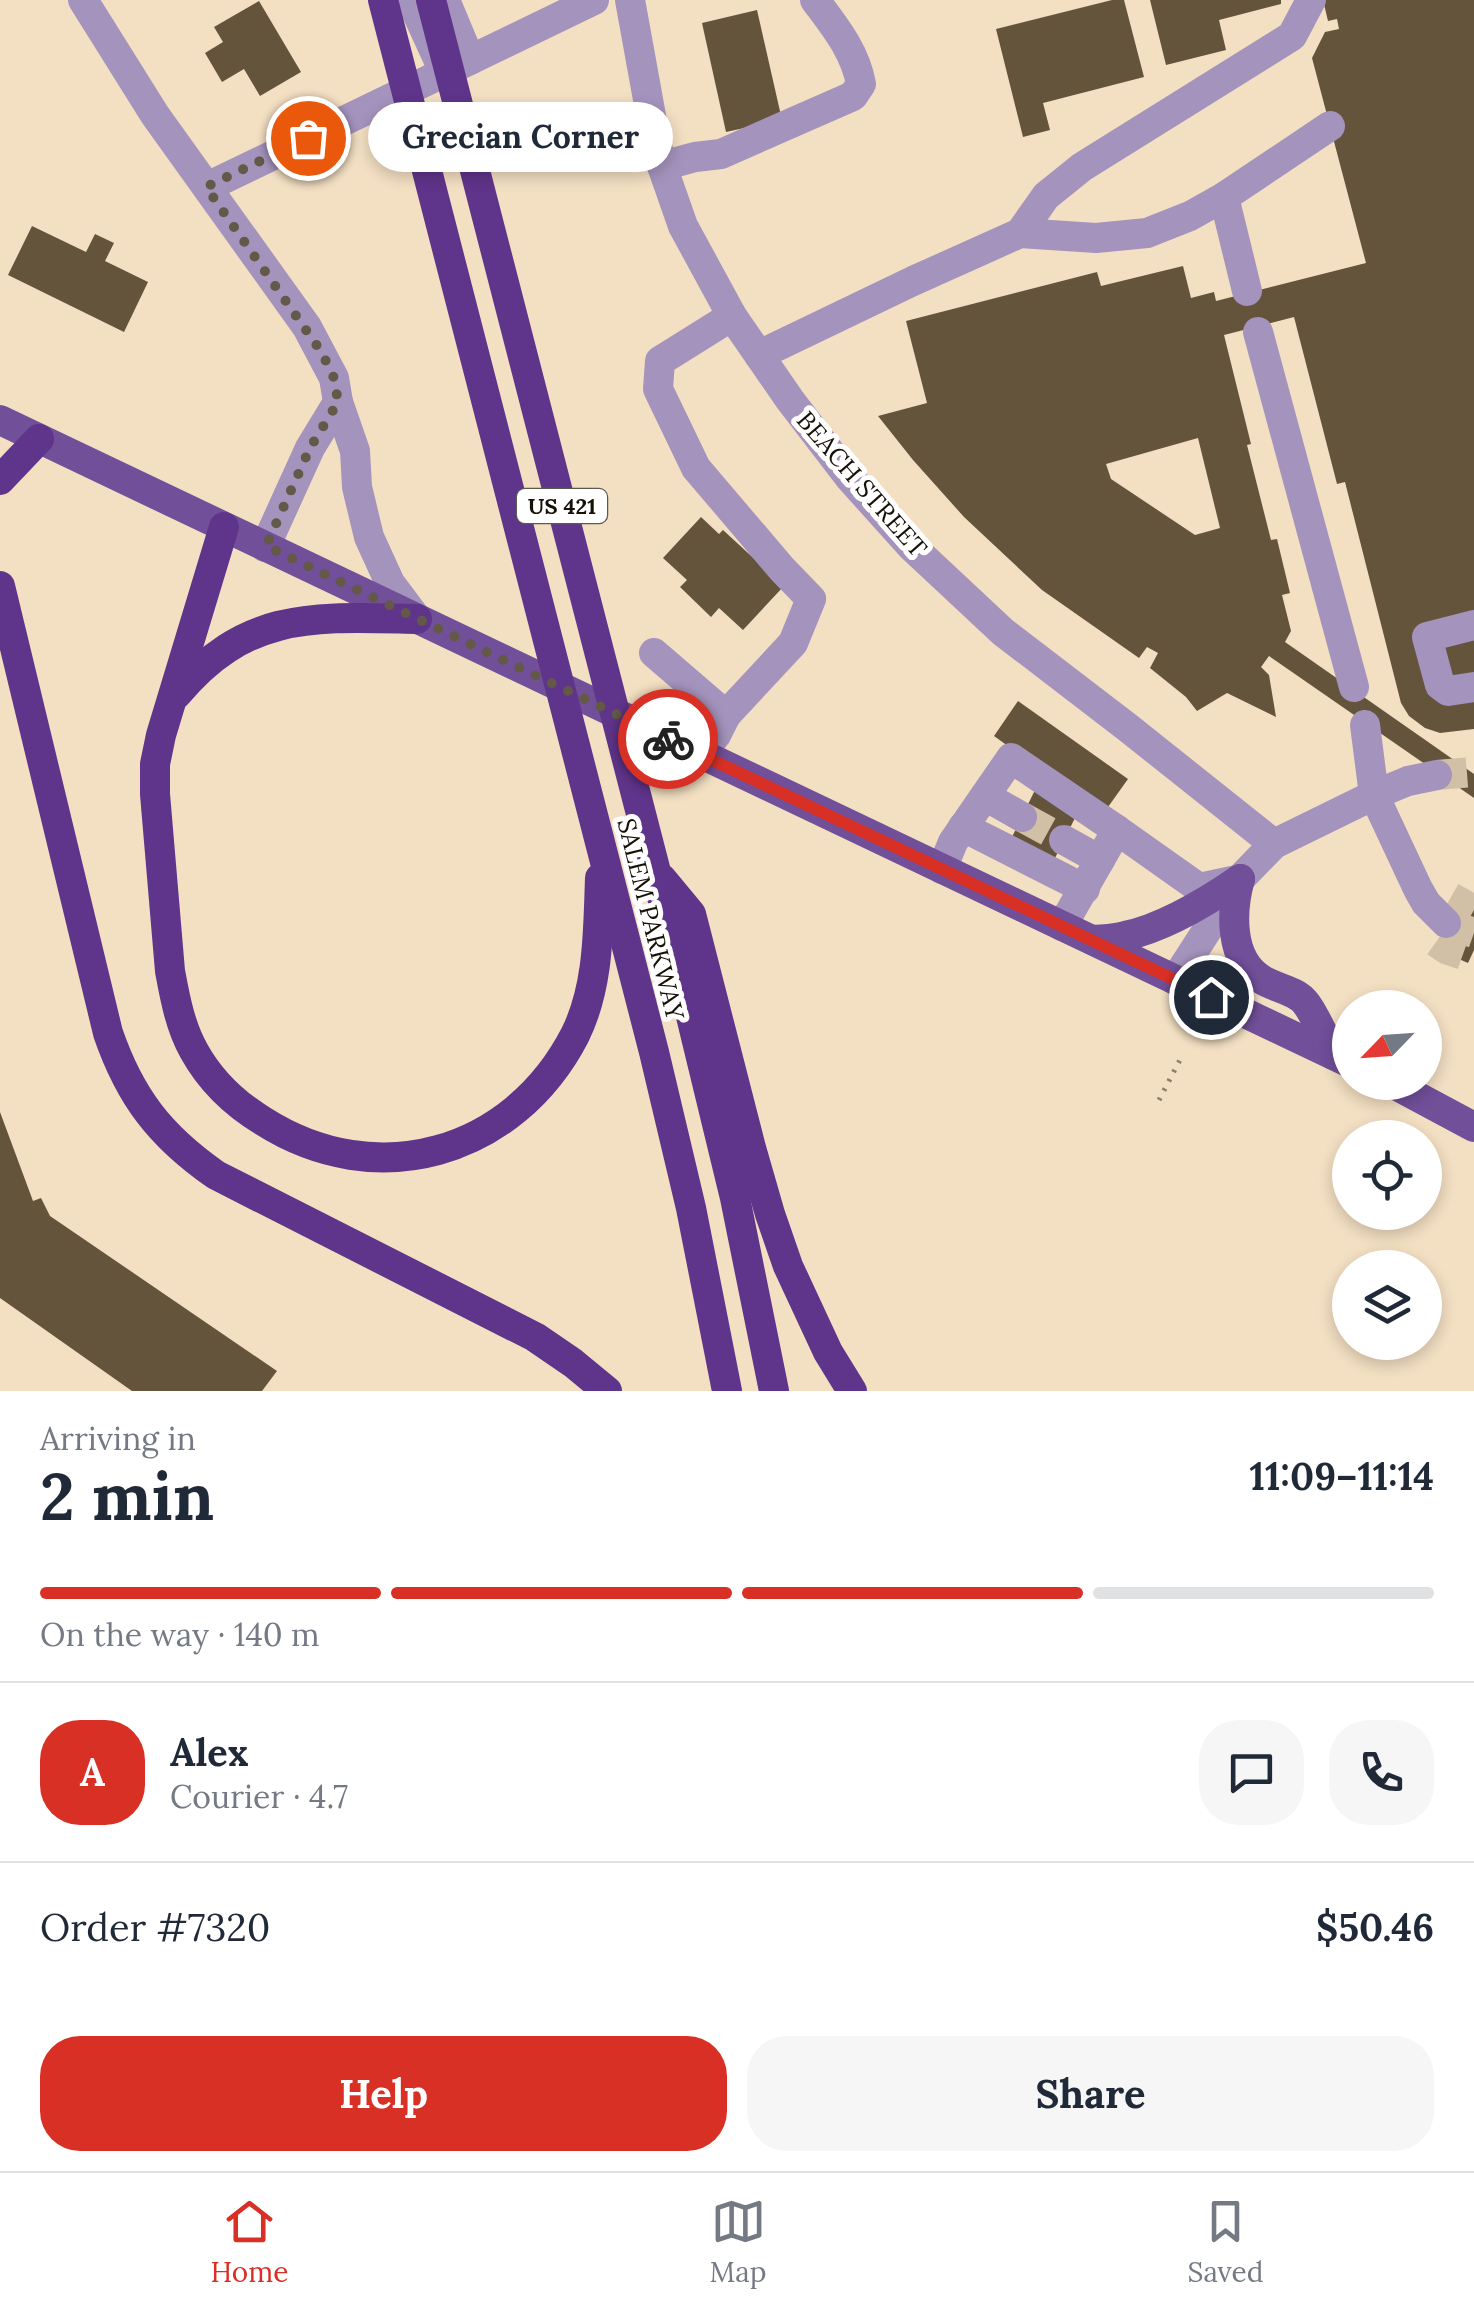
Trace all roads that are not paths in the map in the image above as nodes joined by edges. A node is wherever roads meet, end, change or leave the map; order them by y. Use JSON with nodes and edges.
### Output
{"nodes":[{"id":1,"x":83,"y":0,"type":"edge"},
{"id":2,"x":383,"y":0,"type":"edge"},
{"id":3,"x":411,"y":0,"type":"edge"},
{"id":4,"x":431,"y":0,"type":"edge"},
{"id":5,"x":445,"y":0,"type":"edge"},
{"id":6,"x":594,"y":0,"type":"edge"},
{"id":7,"x":630,"y":0,"type":"edge"},
{"id":8,"x":815,"y":0,"type":"edge"},
{"id":9,"x":1311,"y":0,"type":"edge"},
{"id":10,"x":457,"y":66,"type":"junction"},
{"id":11,"x":1330,"y":126,"type":"dead end"},
{"id":12,"x":662,"y":166,"type":"junction"},
{"id":13,"x":206,"y":187,"type":"junction"},
{"id":14,"x":1224,"y":197,"type":"junction"},
{"id":15,"x":1020,"y":233,"type":"junction"},
{"id":16,"x":1247,"y":291,"type":"dead end"},
{"id":17,"x":732,"y":316,"type":"junction"},
{"id":18,"x":1258,"y":332,"type":"dead end"},
{"id":19,"x":758,"y":354,"type":"junction"},
{"id":20,"x":338,"y":402,"type":"junction"},
{"id":21,"x":0,"y":420,"type":"edge"},
{"id":22,"x":39,"y":439,"type":"junction"},
{"id":23,"x":0,"y":480,"type":"edge"},
{"id":24,"x":224,"y":527,"type":"junction"},
{"id":25,"x":266,"y":546,"type":"junction"},
{"id":26,"x":0,"y":586,"type":"edge"},
{"id":27,"x":417,"y":619,"type":"junction"},
{"id":28,"x":1474,"y":625,"type":"edge"},
{"id":29,"x":654,"y":653,"type":"dead end"},
{"id":30,"x":1354,"y":687,"type":"dead end"},
{"id":31,"x":1474,"y":688,"type":"edge"},
{"id":32,"x":172,"y":701,"type":"junction"},
{"id":33,"x":726,"y":714,"type":"junction"},
{"id":34,"x":1364,"y":725,"type":"dead end"},
{"id":35,"x":700,"y":755,"type":"junction"},
{"id":36,"x":1436,"y":775,"type":"tunnel mouth"},
{"id":37,"x":985,"y":796,"type":"junction"},
{"id":38,"x":1374,"y":796,"type":"junction"},
{"id":39,"x":1022,"y":817,"type":"tunnel mouth"},
{"id":40,"x":963,"y":826,"type":"junction"},
{"id":41,"x":1117,"y":830,"type":"junction"},
{"id":42,"x":1064,"y":840,"type":"tunnel mouth"},
{"id":43,"x":1274,"y":844,"type":"junction"},
{"id":44,"x":602,"y":846,"type":"junction"},
{"id":45,"x":1400,"y":853,"type":"junction"},
{"id":46,"x":1100,"y":860,"type":"junction"},
{"id":47,"x":942,"y":868,"type":"junction"},
{"id":48,"x":656,"y":872,"type":"junction"},
{"id":49,"x":1240,"y":879,"type":"junction"},
{"id":50,"x":1085,"y":889,"type":"junction"},
{"id":51,"x":1062,"y":926,"type":"junction"},
{"id":52,"x":1093,"y":940,"type":"junction"},
{"id":53,"x":1175,"y":980,"type":"junction"},
{"id":54,"x":1332,"y":1043,"type":"edge"},
{"id":55,"x":1332,"y":1054,"type":"edge"},
{"id":56,"x":1423,"y":1100,"type":"edge"},
{"id":57,"x":1474,"y":1128,"type":"edge"},
{"id":58,"x":606,"y":1391,"type":"edge"},
{"id":59,"x":727,"y":1391,"type":"edge"},
{"id":60,"x":774,"y":1391,"type":"edge"},
{"id":61,"x":852,"y":1391,"type":"edge"}],
"edges":[{"from":1,"to":13,"type":"street"},
{"from":2,"to":44,"type":"highway","name":"SALEM PARKWAY","number":"US 421"},
{"from":3,"to":10,"type":"street"},
{"from":4,"to":48,"type":"highway","name":"SALEM PARKWAY","number":"US 421"},
{"from":5,"to":10,"type":"street"},
{"from":6,"to":10,"type":"street"},
{"from":7,"to":12,"type":"street","name":"BEACH STREET"},
{"from":8,"to":12,"type":"street"},
{"from":9,"to":15,"type":"street"},
{"from":10,"to":13,"type":"street"},
{"from":11,"to":14,"type":"street"},
{"from":12,"to":17,"type":"street","name":"BEACH STREET"},
{"from":13,"to":20,"type":"street"},
{"from":14,"to":15,"type":"street"},
{"from":14,"to":16,"type":"street"},
{"from":15,"to":19,"type":"street"},
{"from":17,"to":19,"type":"street","name":"BEACH STREET"},
{"from":17,"to":33,"type":"street"},
{"from":18,"to":30,"type":"street"},
{"from":19,"to":43,"type":"street","name":"BEACH STREET"},
{"from":20,"to":25,"type":"street"},
{"from":20,"to":27,"type":"street"},
{"from":21,"to":22,"type":"main road"},
{"from":22,"to":23,"type":"highway"},
{"from":22,"to":24,"type":"main road"},
{"from":24,"to":25,"type":"main road"},
{"from":24,"to":32,"type":"highway"},
{"from":25,"to":27,"type":"main road"},
{"from":26,"to":58,"type":"highway"},
{"from":27,"to":32,"type":"highway"},
{"from":27,"to":35,"type":"main road"},
{"from":28,"to":31,"type":"street"},
{"from":29,"to":33,"type":"street"},
{"from":32,"to":44,"type":"highway"},
{"from":33,"to":35,"type":"street"},
{"from":34,"to":38,"type":"street"},
{"from":35,"to":47,"type":"main road"},
{"from":36,"to":38,"type":"street"},
{"from":37,"to":39,"type":"street"},
{"from":37,"to":40,"type":"street"},
{"from":37,"to":41,"type":"street"},
{"from":38,"to":43,"type":"street"},
{"from":38,"to":45,"type":"street"},
{"from":40,"to":47,"type":"street"},
{"from":40,"to":50,"type":"street"},
{"from":41,"to":46,"type":"street"},
{"from":41,"to":49,"type":"street"},
{"from":42,"to":46,"type":"street"},
{"from":43,"to":49,"type":"street"},
{"from":44,"to":59,"type":"highway","name":"SALEM PARKWAY","number":"US 421"},
{"from":45,"to":45,"type":"street"},
{"from":46,"to":50,"type":"street"},
{"from":47,"to":51,"type":"main road"},
{"from":48,"to":60,"type":"highway","name":"SALEM PARKWAY","number":"US 421"},
{"from":48,"to":61,"type":"highway"},
{"from":49,"to":52,"type":"main road"},
{"from":49,"to":53,"type":"street"},
{"from":49,"to":54,"type":"main road"},
{"from":50,"to":51,"type":"street"},
{"from":51,"to":52,"type":"main road"},
{"from":52,"to":53,"type":"main road"},
{"from":53,"to":55,"type":"main road"},
{"from":56,"to":57,"type":"main road"}]}
